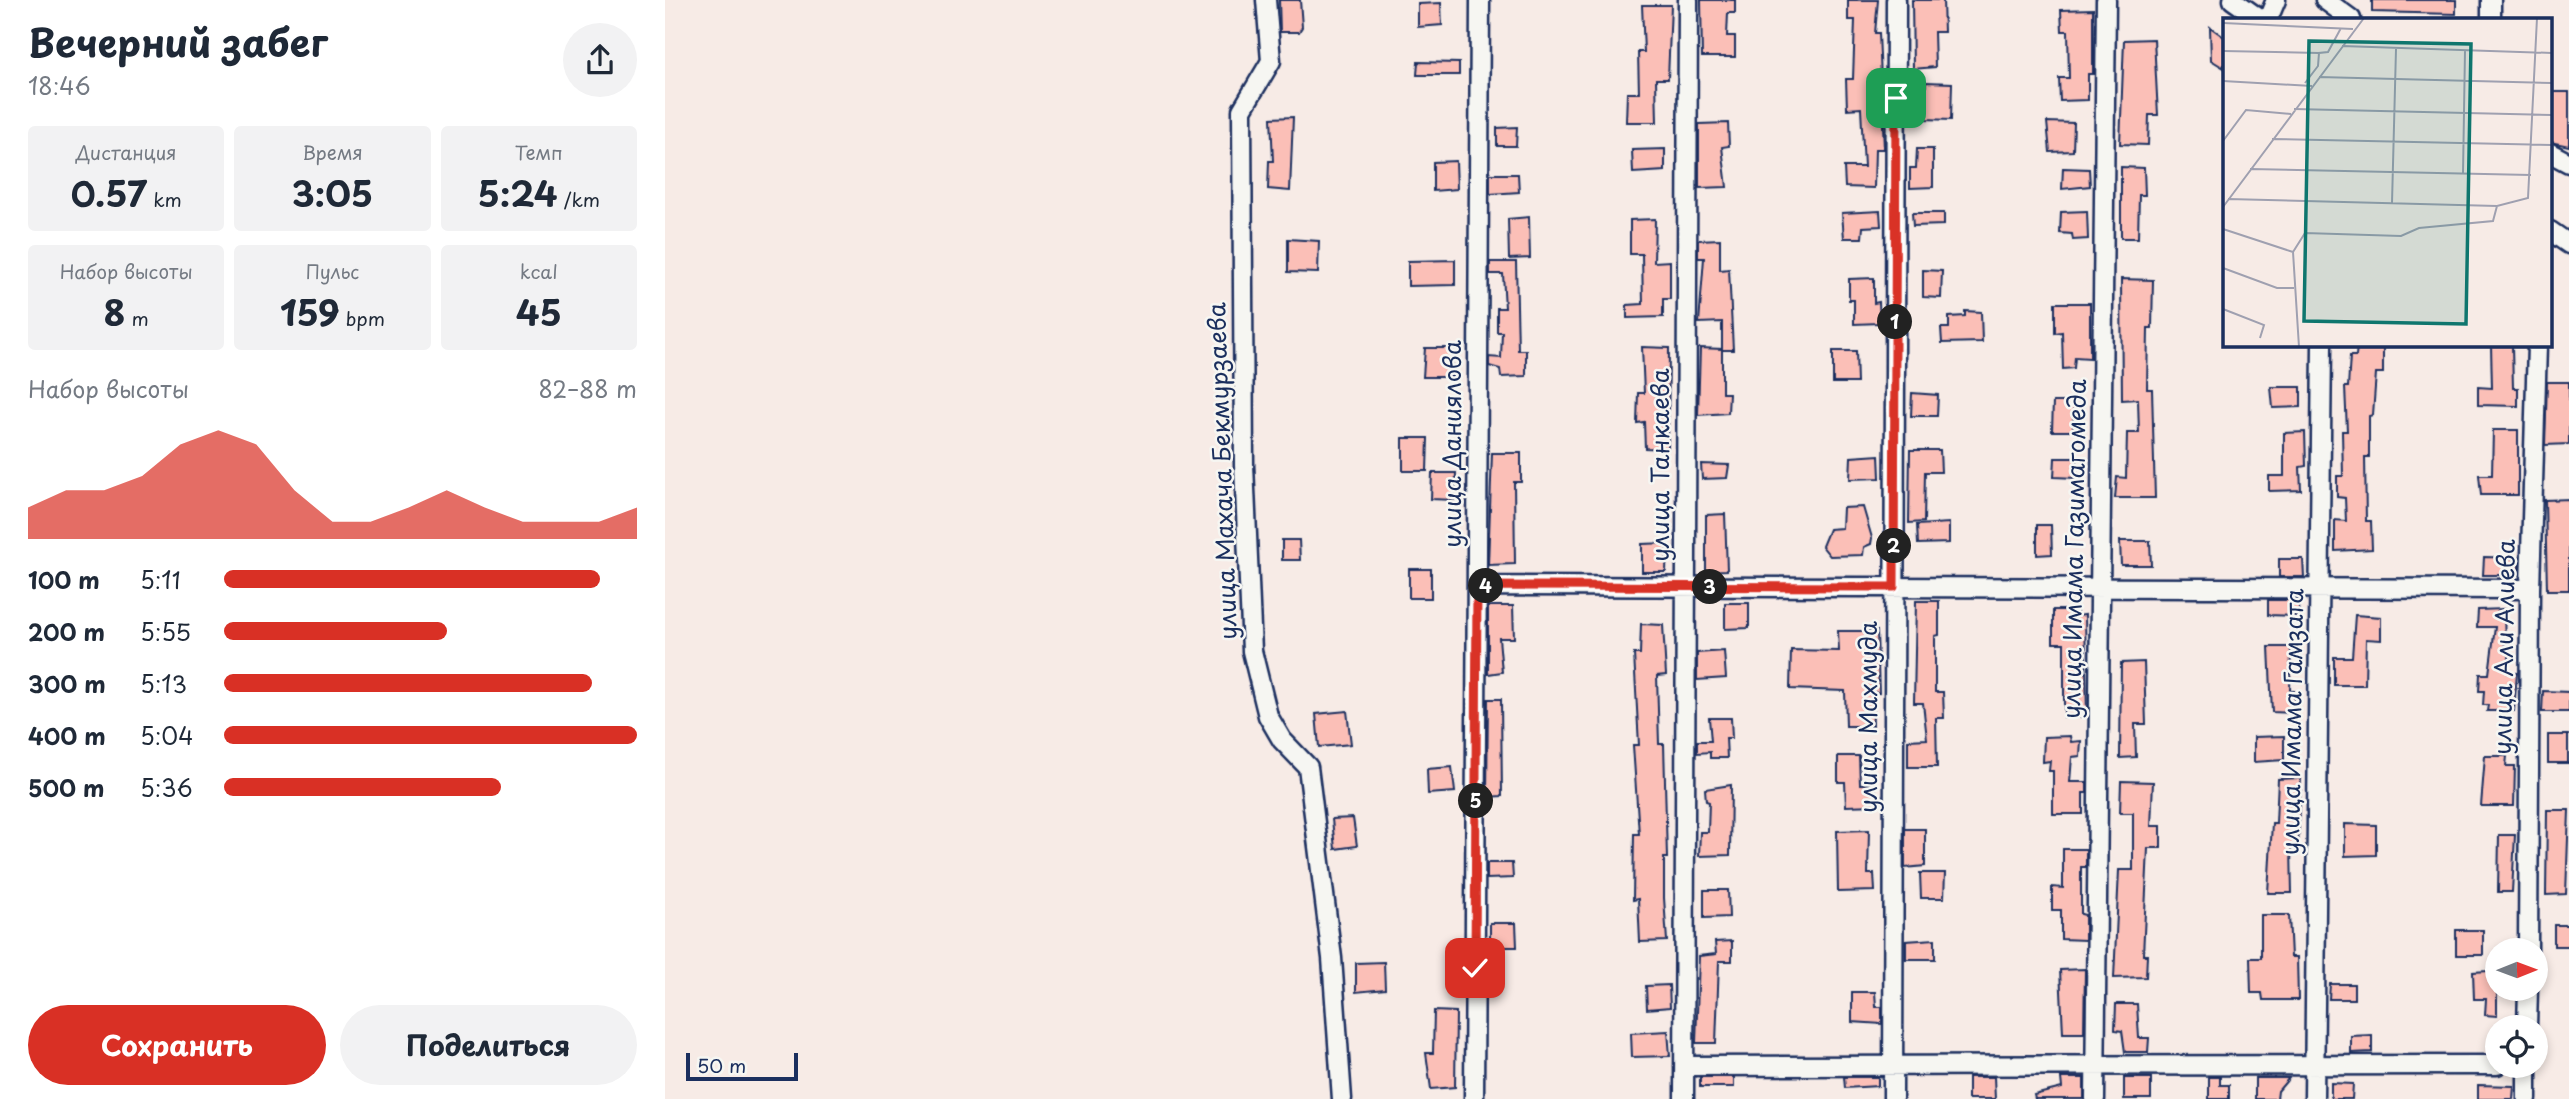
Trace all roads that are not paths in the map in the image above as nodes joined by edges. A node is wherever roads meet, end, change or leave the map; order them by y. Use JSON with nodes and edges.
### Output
{"nodes":[{"id":1,"x":1266,"y":0,"type":"edge"},
{"id":2,"x":1480,"y":0,"type":"edge"},
{"id":3,"x":1688,"y":0,"type":"edge"},
{"id":4,"x":1896,"y":0,"type":"edge"},
{"id":5,"x":2106,"y":0,"type":"edge"},
{"id":6,"x":2234,"y":0,"type":"edge"},
{"id":7,"x":2276,"y":0,"type":"edge"},
{"id":8,"x":2325,"y":0,"type":"edge"},
{"id":9,"x":2491,"y":0,"type":"edge"},
{"id":10,"x":2259,"y":18,"type":"edge"},
{"id":11,"x":2268,"y":18,"type":"edge"},
{"id":12,"x":2350,"y":18,"type":"edge"},
{"id":13,"x":2491,"y":18,"type":"edge"},
{"id":14,"x":2551,"y":154,"type":"edge"},
{"id":15,"x":2569,"y":163,"type":"edge"},
{"id":16,"x":2551,"y":232,"type":"edge"},
{"id":17,"x":2569,"y":244,"type":"edge"},
{"id":18,"x":2322,"y":346,"type":"edge"},
{"id":19,"x":2537,"y":346,"type":"edge"},
{"id":20,"x":1477,"y":586,"type":"junction"},
{"id":21,"x":1685,"y":587,"type":"junction"},
{"id":22,"x":1894,"y":587,"type":"junction"},
{"id":23,"x":2099,"y":587,"type":"junction"},
{"id":24,"x":2318,"y":588,"type":"junction"},
{"id":25,"x":2529,"y":589,"type":"junction"},
{"id":26,"x":2528,"y":938,"type":"edge"},
{"id":27,"x":2095,"y":1065,"type":"junction"},
{"id":28,"x":2314,"y":1065,"type":"junction"},
{"id":29,"x":2485,"y":1065,"type":"edge"},
{"id":30,"x":1684,"y":1066,"type":"junction"},
{"id":31,"x":1893,"y":1066,"type":"junction"},
{"id":32,"x":2527,"y":1078,"type":"edge"},
{"id":33,"x":1342,"y":1099,"type":"edge"},
{"id":34,"x":1474,"y":1099,"type":"edge"},
{"id":35,"x":1684,"y":1099,"type":"edge"},
{"id":36,"x":1893,"y":1099,"type":"edge"},
{"id":37,"x":2095,"y":1099,"type":"edge"},
{"id":38,"x":2314,"y":1099,"type":"edge"},
{"id":39,"x":2527,"y":1099,"type":"edge"}],
"edges":[{"from":1,"to":33,"type":"street","name":"улица Махача Бекмурзаева"},
{"from":2,"to":20,"type":"street","name":"улица Даниялова"},
{"from":3,"to":21,"type":"street","name":"улица Танкаева"},
{"from":4,"to":22,"type":"street","name":"улица Махмуда"},
{"from":5,"to":23,"type":"street","name":"улица Имама Газимагомеда"},
{"from":6,"to":10,"type":"street"},
{"from":7,"to":11,"type":"street"},
{"from":8,"to":12,"type":"street"},
{"from":9,"to":13,"type":"street"},
{"from":14,"to":15,"type":"street"},
{"from":16,"to":17,"type":"street"},
{"from":18,"to":24,"type":"street","name":"улица Имама Гамзата"},
{"from":19,"to":25,"type":"street","name":"улица Али Алиева"},
{"from":20,"to":21,"type":"street"},
{"from":20,"to":34,"type":"street","name":"улица Даниялова"},
{"from":21,"to":22,"type":"street"},
{"from":21,"to":30,"type":"street","name":"улица Танкаева"},
{"from":22,"to":23,"type":"street"},
{"from":22,"to":31,"type":"street","name":"улица Махмуда"},
{"from":23,"to":24,"type":"street"},
{"from":23,"to":27,"type":"street","name":"улица Имама Газимагомеда"},
{"from":24,"to":25,"type":"street"},
{"from":24,"to":28,"type":"street","name":"улица Имама Гамзата"},
{"from":25,"to":26,"type":"street","name":"улица Али Алиева"},
{"from":27,"to":28,"type":"street"},
{"from":27,"to":31,"type":"street"},
{"from":27,"to":37,"type":"street","name":"улица Имама Газимагомеда"},
{"from":28,"to":29,"type":"street"},
{"from":28,"to":38,"type":"street","name":"улица Имама Гамзата"},
{"from":30,"to":31,"type":"street"},
{"from":30,"to":35,"type":"street","name":"улица Танкаева"},
{"from":31,"to":36,"type":"street","name":"улица Махмуда"},
{"from":32,"to":39,"type":"street"}]}
